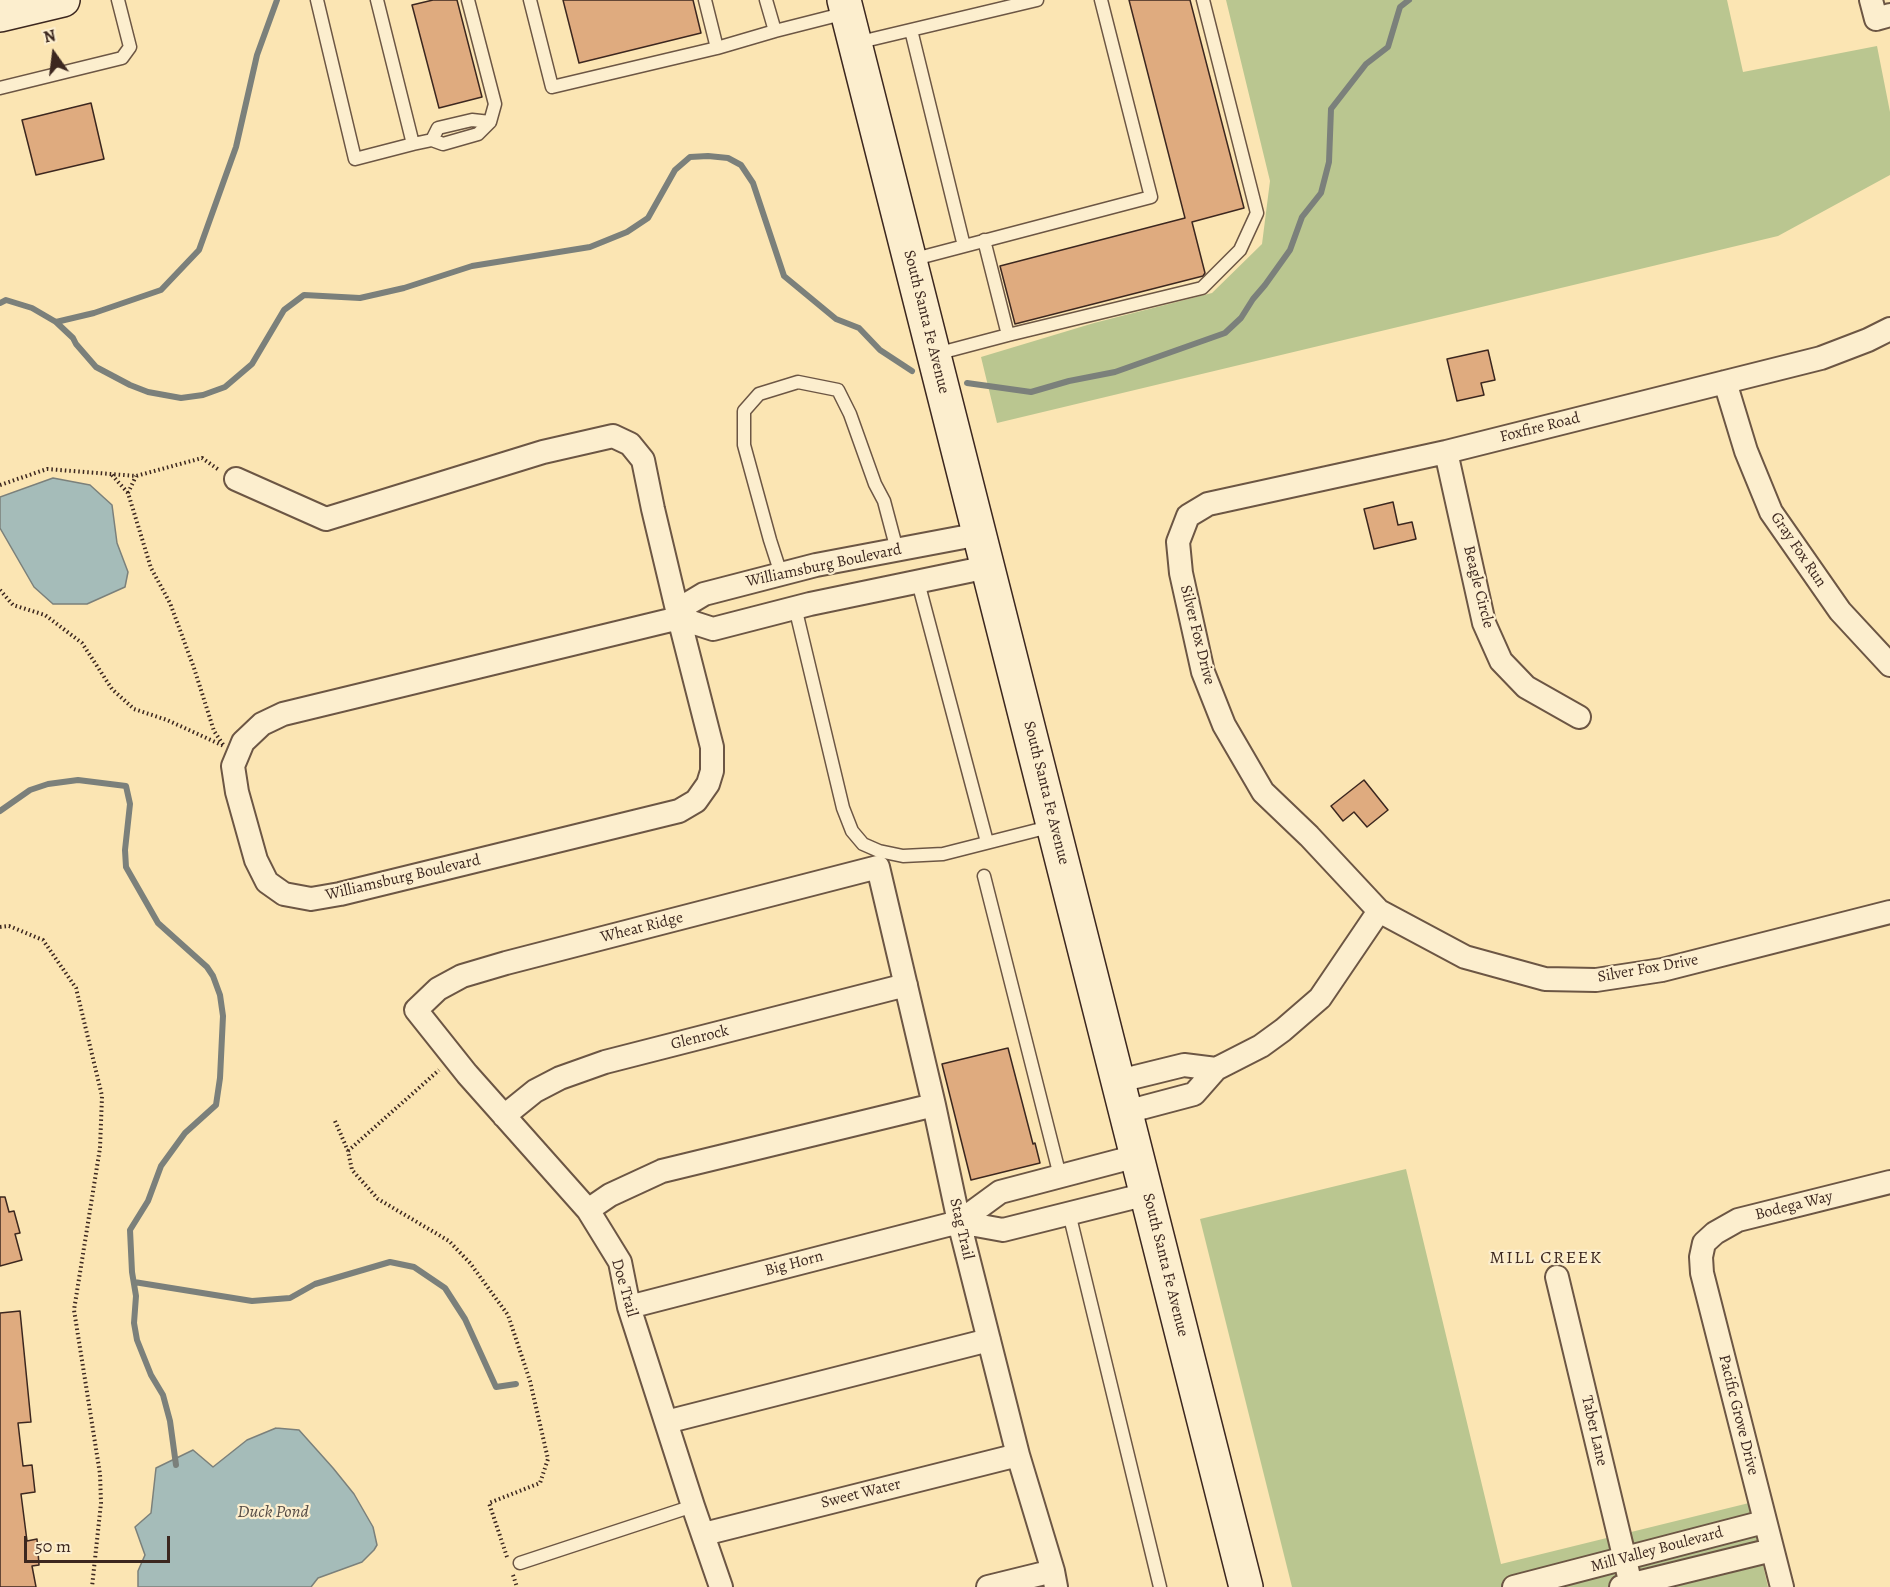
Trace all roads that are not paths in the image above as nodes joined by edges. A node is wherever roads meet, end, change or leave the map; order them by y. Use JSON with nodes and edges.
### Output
{"nodes":[{"id":1,"x":63,"y":0,"type":"edge"},
{"id":2,"x":118,"y":0,"type":"edge"},
{"id":3,"x":317,"y":0,"type":"edge"},
{"id":4,"x":377,"y":0,"type":"edge"},
{"id":5,"x":468,"y":0,"type":"edge"},
{"id":6,"x":530,"y":0,"type":"edge"},
{"id":7,"x":705,"y":0,"type":"edge"},
{"id":8,"x":766,"y":0,"type":"edge"},
{"id":9,"x":1037,"y":0,"type":"edge"},
{"id":10,"x":1101,"y":0,"type":"edge"},
{"id":11,"x":1203,"y":0,"type":"edge"},
{"id":12,"x":0,"y":15,"type":"edge"},
{"id":13,"x":849,"y":19,"type":"edge"},
{"id":14,"x":911,"y":30,"type":"junction"},
{"id":15,"x":775,"y":31,"type":"junction"},
{"id":16,"x":717,"y":48,"type":"junction"},
{"id":17,"x":0,"y":88,"type":"edge"},
{"id":18,"x":413,"y":144,"type":"junction"},
{"id":19,"x":984,"y":240,"type":"junction"},
{"id":20,"x":964,"y":246,"type":"junction"},
{"id":21,"x":910,"y":260,"type":"junction"},
{"id":22,"x":1890,"y":329,"type":"edge"},
{"id":23,"x":1008,"y":335,"type":"junction"},
{"id":24,"x":934,"y":354,"type":"junction"},
{"id":25,"x":1725,"y":382,"type":"junction"},
{"id":26,"x":1446,"y":452,"type":"junction"},
{"id":27,"x":236,"y":479,"type":"road end"},
{"id":28,"x":1188,"y":516,"type":"joint"},
{"id":29,"x":980,"y":534,"type":"junction"},
{"id":30,"x":897,"y":550,"type":"junction"},
{"id":31,"x":988,"y":567,"type":"junction"},
{"id":32,"x":781,"y":574,"type":"junction"},
{"id":33,"x":918,"y":582,"type":"junction"},
{"id":34,"x":795,"y":608,"type":"junction"},
{"id":35,"x":679,"y":618,"type":"junction"},
{"id":36,"x":1890,"y":665,"type":"edge"},
{"id":37,"x":1579,"y":717,"type":"dead end"},
{"id":38,"x":1054,"y":826,"type":"junction"},
{"id":39,"x":987,"y":842,"type":"junction"},
{"id":40,"x":878,"y":867,"type":"joint"},
{"id":41,"x":984,"y":876,"type":"dead end"},
{"id":42,"x":1379,"y":911,"type":"junction"},
{"id":43,"x":1890,"y":912,"type":"edge"},
{"id":44,"x":906,"y":985,"type":"junction"},
{"id":45,"x":416,"y":1010,"type":"joint"},
{"id":46,"x":1216,"y":1069,"type":"junction"},
{"id":47,"x":1123,"y":1096,"type":"junction"},
{"id":48,"x":934,"y":1105,"type":"junction"},
{"id":49,"x":504,"y":1116,"type":"junction"},
{"id":50,"x":1137,"y":1156,"type":"junction"},
{"id":51,"x":1060,"y":1176,"type":"junction"},
{"id":52,"x":1890,"y":1182,"type":"edge"},
{"id":53,"x":1147,"y":1194,"type":"junction"},
{"id":54,"x":588,"y":1210,"type":"junction"},
{"id":55,"x":1069,"y":1213,"type":"junction"},
{"id":56,"x":959,"y":1221,"type":"junction"},
{"id":57,"x":1704,"y":1243,"type":"joint"},
{"id":58,"x":1557,"y":1277,"type":"dead end"},
{"id":59,"x":628,"y":1307,"type":"junction"},
{"id":60,"x":989,"y":1340,"type":"junction"},
{"id":61,"x":666,"y":1422,"type":"junction"},
{"id":62,"x":1018,"y":1455,"type":"junction"},
{"id":63,"x":693,"y":1506,"type":"junction"},
{"id":64,"x":1764,"y":1522,"type":"junction"},
{"id":65,"x":704,"y":1534,"type":"junction"},
{"id":66,"x":1772,"y":1550,"type":"junction"},
{"id":67,"x":1624,"y":1559,"type":"junction"},
{"id":68,"x":520,"y":1563,"type":"dead end"},
{"id":69,"x":1054,"y":1579,"type":"edge"},
{"id":70,"x":1626,"y":1586,"type":"edge"},
{"id":71,"x":721,"y":1587,"type":"edge"},
{"id":72,"x":988,"y":1587,"type":"edge"},
{"id":73,"x":1160,"y":1587,"type":"edge"},
{"id":74,"x":1246,"y":1587,"type":"edge"},
{"id":75,"x":1514,"y":1587,"type":"edge"},
{"id":76,"x":1782,"y":1587,"type":"edge"}],
"edges":[{"from":1,"to":12,"type":"main road"},
{"from":2,"to":17,"type":"lane"},
{"from":3,"to":18,"type":"lane"},
{"from":4,"to":18,"type":"lane"},
{"from":5,"to":18,"type":"lane"},
{"from":6,"to":16,"type":"lane"},
{"from":7,"to":16,"type":"lane"},
{"from":8,"to":15,"type":"lane"},
{"from":9,"to":14,"type":"lane"},
{"from":10,"to":19,"type":"lane"},
{"from":11,"to":23,"type":"lane"},
{"from":13,"to":14,"type":"lane"},
{"from":13,"to":15,"type":"lane"},
{"from":13,"to":21,"type":"main road","name":"South Santa Fe Avenue"},
{"from":14,"to":20,"type":"lane"},
{"from":15,"to":16,"type":"lane"},
{"from":19,"to":20,"type":"lane"},
{"from":19,"to":23,"type":"lane"},
{"from":20,"to":21,"type":"lane"},
{"from":21,"to":24,"type":"main road","name":"South Santa Fe Avenue"},
{"from":22,"to":25,"type":"street","name":"Foxfire Road"},
{"from":23,"to":24,"type":"lane"},
{"from":24,"to":29,"type":"main road","name":"South Santa Fe Avenue"},
{"from":25,"to":26,"type":"street","name":"Foxfire Road"},
{"from":25,"to":36,"type":"street","name":"Gray Fox Run"},
{"from":26,"to":28,"type":"street","name":"Foxfire Road"},
{"from":26,"to":37,"type":"street","name":"Beagle Circle"},
{"from":27,"to":35,"type":"street","name":"Williamsburg Boulevard"},
{"from":28,"to":42,"type":"street","name":"Silver Fox Drive"},
{"from":29,"to":30,"type":"street","name":"Williamsburg Boulevard"},
{"from":29,"to":31,"type":"main road","name":"South Santa Fe Avenue"},
{"from":30,"to":32,"type":"street","name":"Williamsburg Boulevard"},
{"from":30,"to":32,"type":"lane"},
{"from":30,"to":33,"type":"street"},
{"from":31,"to":33,"type":"street","name":"Williamsburg Boulevard"},
{"from":31,"to":38,"type":"main road","name":"South Santa Fe Avenue"},
{"from":32,"to":34,"type":"street"},
{"from":32,"to":35,"type":"street","name":"Williamsburg Boulevard"},
{"from":33,"to":34,"type":"street","name":"Williamsburg Boulevard"},
{"from":33,"to":39,"type":"lane"},
{"from":34,"to":35,"type":"street","name":"Williamsburg Boulevard"},
{"from":34,"to":39,"type":"lane"},
{"from":35,"to":35,"type":"street","name":"Williamsburg Boulevard"},
{"from":38,"to":39,"type":"lane"},
{"from":38,"to":47,"type":"main road","name":"South Santa Fe Avenue"},
{"from":40,"to":44,"type":"street","name":"Stag Trail"},
{"from":40,"to":45,"type":"street","name":"Wheat Ridge"},
{"from":41,"to":51,"type":"lane"},
{"from":42,"to":43,"type":"street","name":"Silver Fox Drive"},
{"from":42,"to":46,"type":"street"},
{"from":44,"to":48,"type":"street","name":"Stag Trail"},
{"from":44,"to":49,"type":"street","name":"Glenrock"},
{"from":45,"to":49,"type":"street","name":"Doe Trail"},
{"from":46,"to":47,"type":"street"},
{"from":46,"to":47,"type":"street"},
{"from":47,"to":50,"type":"main road","name":"South Santa Fe Avenue"},
{"from":48,"to":54,"type":"street"},
{"from":48,"to":56,"type":"street","name":"Stag Trail"},
{"from":49,"to":54,"type":"street","name":"Doe Trail"},
{"from":50,"to":51,"type":"street","name":"Big Horn"},
{"from":50,"to":53,"type":"main road","name":"South Santa Fe Avenue"},
{"from":51,"to":55,"type":"street"},
{"from":51,"to":56,"type":"street","name":"Big Horn"},
{"from":52,"to":57,"type":"street","name":"Bodega Way"},
{"from":53,"to":55,"type":"street","name":"Big Horn"},
{"from":53,"to":74,"type":"main road","name":"South Santa Fe Avenue"},
{"from":54,"to":59,"type":"street","name":"Doe Trail"},
{"from":55,"to":56,"type":"street","name":"Big Horn"},
{"from":55,"to":73,"type":"lane"},
{"from":56,"to":59,"type":"street","name":"Big Horn"},
{"from":56,"to":60,"type":"street","name":"Stag Trail"},
{"from":57,"to":64,"type":"street","name":"Pacific Grove Drive"},
{"from":58,"to":67,"type":"street","name":"Taber Lane"},
{"from":59,"to":61,"type":"street","name":"Doe Trail"},
{"from":60,"to":61,"type":"street"},
{"from":60,"to":62,"type":"street","name":"Stag Trail"},
{"from":61,"to":63,"type":"street","name":"Doe Trail"},
{"from":62,"to":65,"type":"street","name":"Sweet Water"},
{"from":62,"to":69,"type":"street","name":"Stag Trail"},
{"from":63,"to":65,"type":"street","name":"Doe Trail"},
{"from":63,"to":68,"type":"lane"},
{"from":64,"to":66,"type":"street","name":"Pacific Grove Drive"},
{"from":64,"to":67,"type":"street","name":"Mill Valley Boulevard"},
{"from":65,"to":71,"type":"street","name":"Doe Trail"},
{"from":66,"to":70,"type":"street","name":"Mill Valley Boulevard"},
{"from":66,"to":76,"type":"street","name":"Pacific Grove Drive"},
{"from":67,"to":70,"type":"street","name":"Taber Lane"},
{"from":67,"to":75,"type":"street","name":"Mill Valley Boulevard"},
{"from":69,"to":72,"type":"street"}]}
